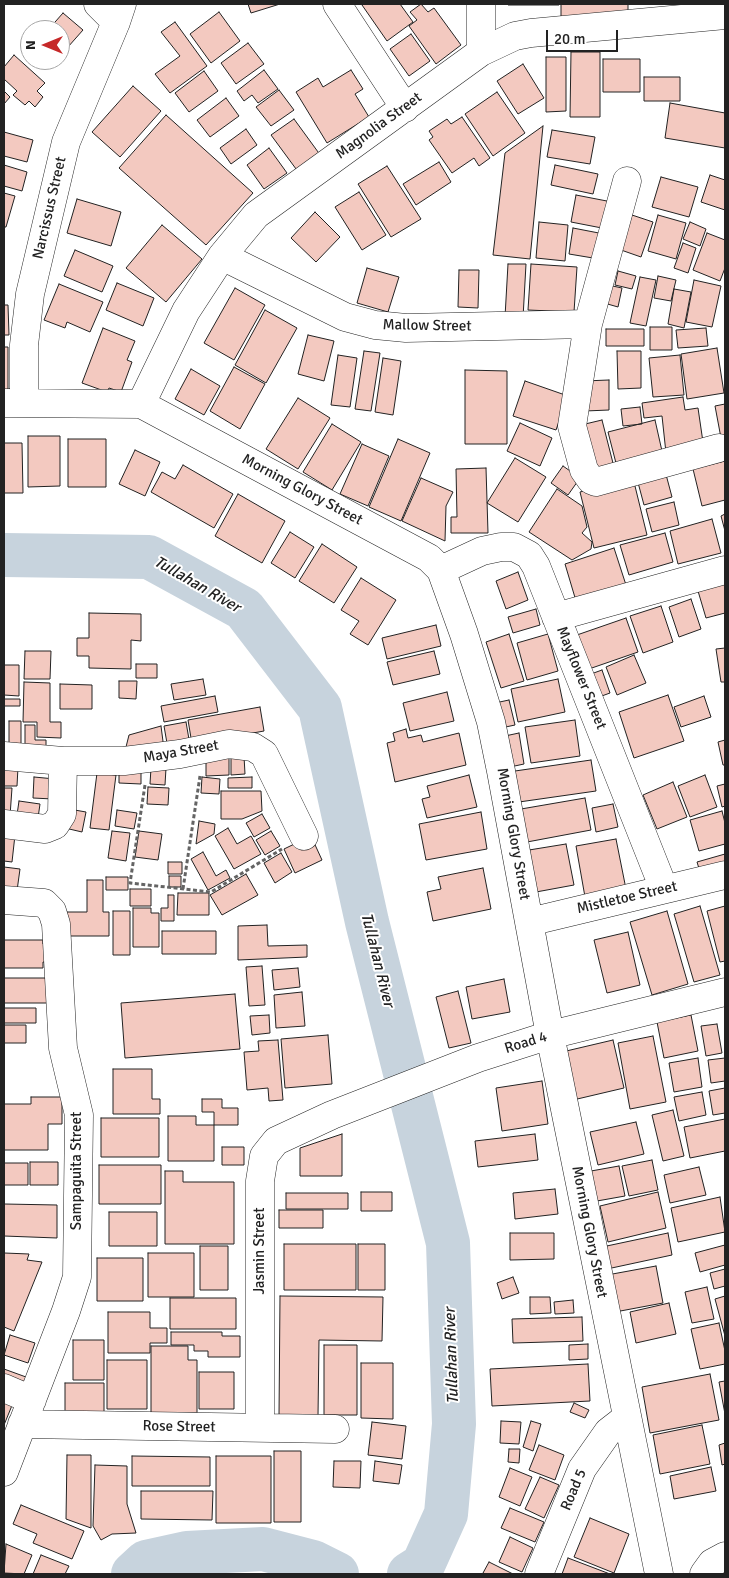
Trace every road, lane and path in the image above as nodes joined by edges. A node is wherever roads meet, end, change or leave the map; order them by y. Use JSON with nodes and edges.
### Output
{"nodes":[{"id":1,"x":337,"y":4,"type":"edge"},
{"id":2,"x":481,"y":4,"type":"edge"},
{"id":3,"x":112,"y":10,"type":"edge"},
{"id":4,"x":646,"y":13,"type":"edge"},
{"id":5,"x":725,"y":16,"type":"edge"},
{"id":6,"x":482,"y":52,"type":"junction"},
{"id":7,"x":404,"y":108,"type":"junction"},
{"id":8,"x":627,"y":181,"type":"dead end"},
{"id":9,"x":222,"y":256,"type":"junction"},
{"id":10,"x":588,"y":324,"type":"junction"},
{"id":11,"x":14,"y":403,"type":"edge"},
{"id":12,"x":142,"y":404,"type":"junction"},
{"id":13,"x":719,"y":448,"type":"dead end"},
{"id":14,"x":441,"y":570,"type":"junction"},
{"id":15,"x":725,"y":570,"type":"edge"},
{"id":16,"x":556,"y":617,"type":"junction"},
{"id":17,"x":204,"y":749,"type":"junction"},
{"id":18,"x":4,"y":756,"type":"edge"},
{"id":19,"x":146,"y":759,"type":"junction"},
{"id":20,"x":63,"y":761,"type":"junction"},
{"id":21,"x":4,"y":824,"type":"edge"},
{"id":22,"x":304,"y":836,"type":"joint"},
{"id":23,"x":725,"y":875,"type":"edge"},
{"id":24,"x":183,"y":889,"type":"junction"},
{"id":25,"x":664,"y":889,"type":"junction"},
{"id":26,"x":4,"y":900,"type":"edge"},
{"id":27,"x":529,"y":922,"type":"junction"},
{"id":28,"x":725,"y":992,"type":"edge"},
{"id":29,"x":550,"y":1035,"type":"junction"},
{"id":30,"x":332,"y":1114,"type":"joint"},
{"id":31,"x":4,"y":1388,"type":"edge"},
{"id":32,"x":32,"y":1400,"type":"junction"},
{"id":33,"x":626,"y":1418,"type":"junction"},
{"id":34,"x":22,"y":1424,"type":"junction"},
{"id":35,"x":260,"y":1428,"type":"junction"},
{"id":36,"x":335,"y":1429,"type":"dead end"},
{"id":37,"x":4,"y":1472,"type":"edge"},
{"id":38,"x":725,"y":1556,"type":"edge"},
{"id":39,"x":539,"y":1574,"type":"edge"},
{"id":40,"x":659,"y":1574,"type":"edge"},
{"id":41,"x":704,"y":1574,"type":"edge"}],
"edges":[{"from":1,"to":7,"type":"street"},
{"from":2,"to":6,"type":"street"},
{"from":3,"to":11,"type":"street","name":"Narcissus Street"},
{"from":4,"to":5,"type":"street","name":"Magnolia Street"},
{"from":4,"to":6,"type":"street","name":"Magnolia Street"},
{"from":6,"to":7,"type":"street","name":"Magnolia Street"},
{"from":7,"to":9,"type":"street","name":"Magnolia Street"},
{"from":8,"to":10,"type":"street"},
{"from":9,"to":10,"type":"street","name":"Mallow Street"},
{"from":9,"to":12,"type":"street","name":"Magnolia Street"},
{"from":10,"to":13,"type":"street"},
{"from":11,"to":12,"type":"street","name":"Morning Glory Street"},
{"from":12,"to":14,"type":"street","name":"Morning Glory Street"},
{"from":14,"to":16,"type":"street","name":"Mayflower Street"},
{"from":14,"to":27,"type":"street","name":"Morning Glory Street"},
{"from":15,"to":16,"type":"street"},
{"from":16,"to":25,"type":"street","name":"Mayflower Street"},
{"from":17,"to":19,"type":"street","name":"Maya Street"},
{"from":17,"to":22,"type":"street","name":"Maya Street"},
{"from":17,"to":24,"type":"path"},
{"from":18,"to":20,"type":"street","name":"Maya Street"},
{"from":19,"to":20,"type":"street","name":"Maya Street"},
{"from":19,"to":24,"type":"path"},
{"from":20,"to":21,"type":"street"},
{"from":22,"to":24,"type":"path"},
{"from":23,"to":25,"type":"street","name":"Mistletoe Street"},
{"from":25,"to":27,"type":"street","name":"Mistletoe Street"},
{"from":26,"to":32,"type":"street","name":"Sampaguita Street"},
{"from":27,"to":29,"type":"street","name":"Morning Glory Street"},
{"from":28,"to":29,"type":"street","name":"Road 4"},
{"from":29,"to":30,"type":"street","name":"Road 4"},
{"from":29,"to":33,"type":"street","name":"Morning Glory Street"},
{"from":30,"to":35,"type":"street","name":"Jasmin Street"},
{"from":31,"to":32,"type":"street"},
{"from":32,"to":34,"type":"street","name":"Sampaguita Street"},
{"from":33,"to":39,"type":"street","name":"Road 5"},
{"from":33,"to":40,"type":"street","name":"Morning Glory Street"},
{"from":34,"to":35,"type":"street","name":"Rose Street"},
{"from":34,"to":37,"type":"street","name":"Sampaguita Street"},
{"from":35,"to":36,"type":"street","name":"Rose Street"},
{"from":38,"to":41,"type":"street"}]}
